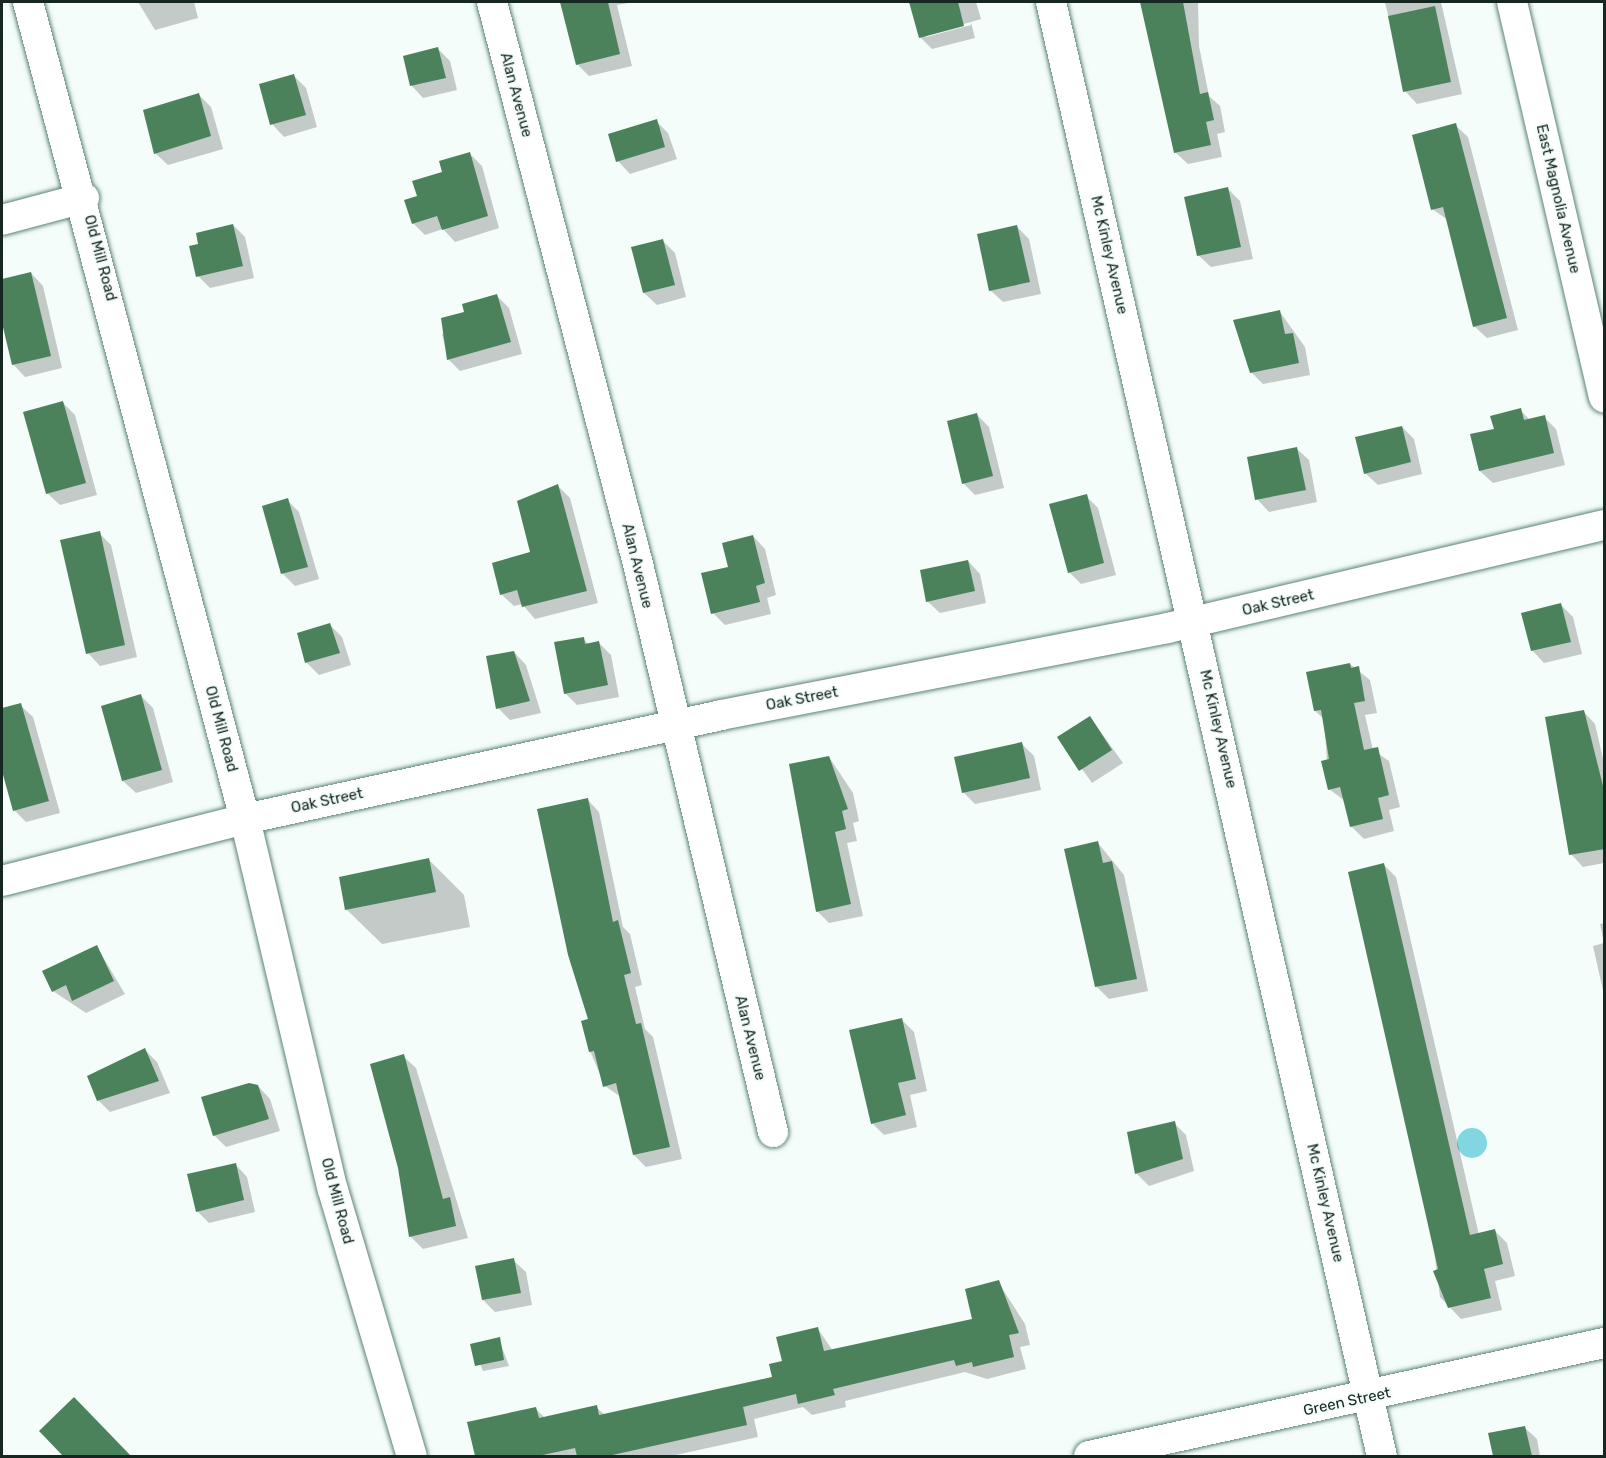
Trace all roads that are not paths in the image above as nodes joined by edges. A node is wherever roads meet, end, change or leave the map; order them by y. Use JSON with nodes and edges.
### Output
{"nodes":[{"id":1,"x":28,"y":2,"type":"edge"},
{"id":2,"x":492,"y":2,"type":"edge"},
{"id":3,"x":1051,"y":2,"type":"edge"},
{"id":4,"x":1512,"y":2,"type":"edge"},
{"id":5,"x":84,"y":198,"type":"junction"},
{"id":6,"x":2,"y":220,"type":"edge"},
{"id":7,"x":1605,"y":397,"type":"edge"},
{"id":8,"x":1605,"y":525,"type":"edge"},
{"id":9,"x":1194,"y":622,"type":"junction"},
{"id":10,"x":675,"y":725,"type":"junction"},
{"id":11,"x":245,"y":819,"type":"junction"},
{"id":12,"x":2,"y":881,"type":"edge"},
{"id":13,"x":773,"y":1132,"type":"dead end"},
{"id":14,"x":1605,"y":1342,"type":"edge"},
{"id":15,"x":1368,"y":1398,"type":"junction"},
{"id":16,"x":412,"y":1456,"type":"edge"},
{"id":17,"x":1089,"y":1456,"type":"edge"},
{"id":18,"x":1382,"y":1456,"type":"edge"}],
"edges":[{"from":1,"to":5,"type":"street","name":"Old Mill Road"},
{"from":2,"to":10,"type":"street","name":"Alan Avenue"},
{"from":3,"to":9,"type":"street","name":"Mc Kinley Avenue"},
{"from":4,"to":7,"type":"street","name":"East Magnolia Avenue"},
{"from":5,"to":6,"type":"street"},
{"from":5,"to":11,"type":"street","name":"Old Mill Road"},
{"from":8,"to":9,"type":"street","name":"Oak Street"},
{"from":9,"to":10,"type":"street","name":"Oak Street"},
{"from":9,"to":15,"type":"street","name":"Mc Kinley Avenue"},
{"from":10,"to":11,"type":"street","name":"Oak Street"},
{"from":10,"to":13,"type":"street","name":"Alan Avenue"},
{"from":11,"to":12,"type":"street","name":"Oak Street"},
{"from":11,"to":16,"type":"street","name":"Old Mill Road"},
{"from":14,"to":15,"type":"street","name":"Green Street"},
{"from":15,"to":17,"type":"street","name":"Green Street"},
{"from":15,"to":18,"type":"street","name":"Mc Kinley Avenue"}]}
